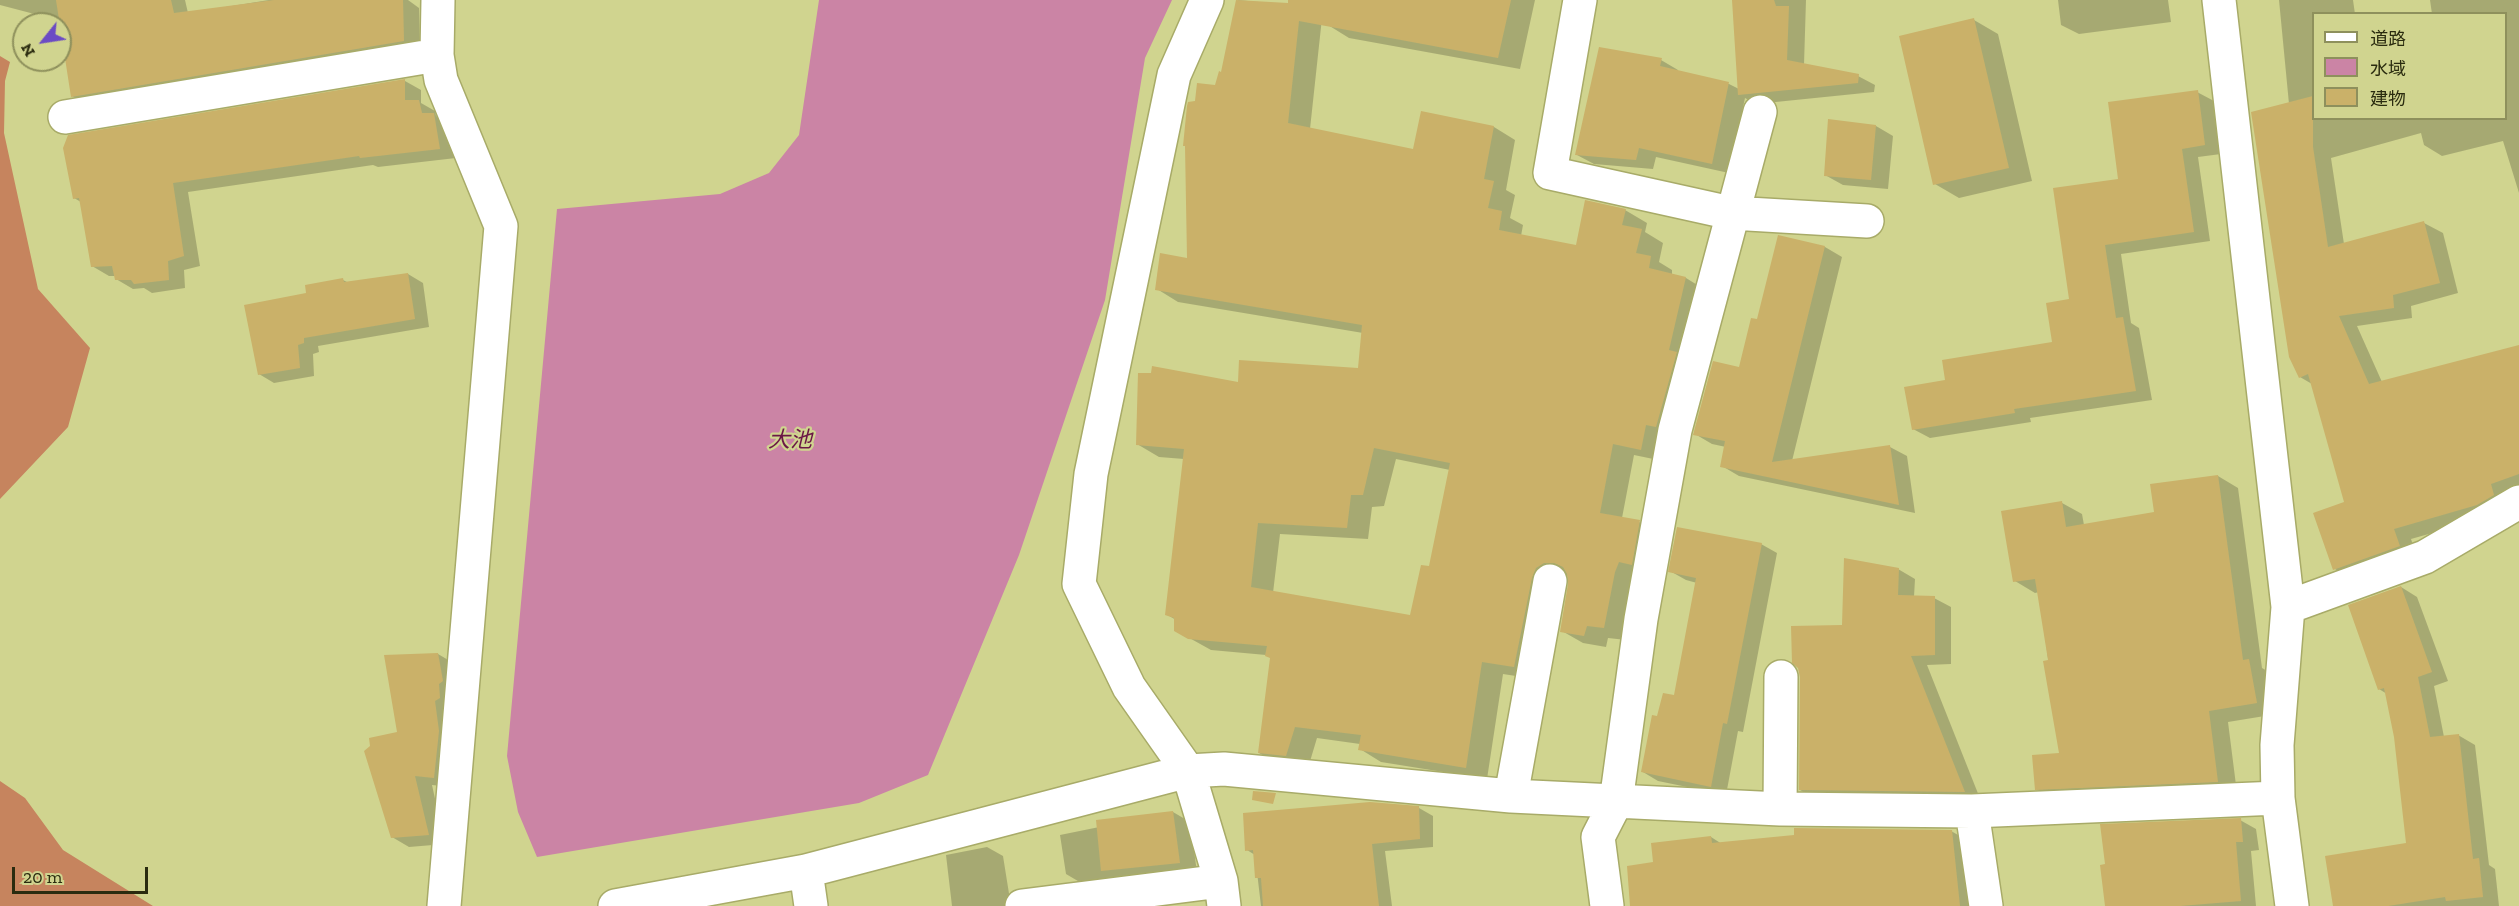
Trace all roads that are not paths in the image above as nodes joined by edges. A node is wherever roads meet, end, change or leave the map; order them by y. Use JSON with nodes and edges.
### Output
{"nodes":[{"id":1,"x":438,"y":0,"type":"edge"},
{"id":2,"x":1207,"y":0,"type":"edge"},
{"id":3,"x":1580,"y":0,"type":"edge"},
{"id":4,"x":2219,"y":0,"type":"edge"},
{"id":5,"x":437,"y":55,"type":"junction"},
{"id":6,"x":1760,"y":112,"type":"dead end"},
{"id":7,"x":65,"y":117,"type":"dead end"},
{"id":8,"x":1731,"y":213,"type":"junction"},
{"id":9,"x":1867,"y":221,"type":"dead end"},
{"id":10,"x":2519,"y":502,"type":"edge"},
{"id":11,"x":1550,"y":581,"type":"dead end"},
{"id":12,"x":2289,"y":607,"type":"junction"},
{"id":13,"x":1781,"y":677,"type":"dead end"},
{"id":14,"x":1188,"y":771,"type":"junction"},
{"id":15,"x":1511,"y":796,"type":"junction"},
{"id":16,"x":2278,"y":798,"type":"junction"},
{"id":17,"x":1616,"y":802,"type":"junction"},
{"id":18,"x":1780,"y":809,"type":"junction"},
{"id":19,"x":1972,"y":811,"type":"junction"},
{"id":20,"x":806,"y":871,"type":"junction"},
{"id":21,"x":1222,"y":894,"type":"edge"},
{"id":22,"x":444,"y":906,"type":"edge"},
{"id":23,"x":615,"y":906,"type":"edge"},
{"id":24,"x":811,"y":906,"type":"edge"},
{"id":25,"x":1022,"y":906,"type":"edge"},
{"id":26,"x":1607,"y":906,"type":"edge"},
{"id":27,"x":1986,"y":906,"type":"edge"},
{"id":28,"x":2292,"y":906,"type":"edge"}],
"edges":[{"from":1,"to":5,"type":"street"},
{"from":2,"to":14,"type":"street"},
{"from":3,"to":8,"type":"street"},
{"from":4,"to":12,"type":"street"},
{"from":5,"to":7,"type":"street"},
{"from":5,"to":22,"type":"street"},
{"from":6,"to":8,"type":"street"},
{"from":8,"to":9,"type":"street"},
{"from":8,"to":17,"type":"street"},
{"from":10,"to":12,"type":"street"},
{"from":11,"to":15,"type":"street"},
{"from":12,"to":16,"type":"street"},
{"from":13,"to":18,"type":"street"},
{"from":14,"to":15,"type":"street"},
{"from":14,"to":20,"type":"street"},
{"from":14,"to":21,"type":"street"},
{"from":15,"to":17,"type":"street"},
{"from":16,"to":19,"type":"street"},
{"from":16,"to":28,"type":"street"},
{"from":17,"to":18,"type":"street"},
{"from":17,"to":26,"type":"street"},
{"from":18,"to":19,"type":"street"},
{"from":19,"to":27,"type":"street"},
{"from":20,"to":23,"type":"street"},
{"from":20,"to":24,"type":"street"},
{"from":21,"to":25,"type":"street"}]}
